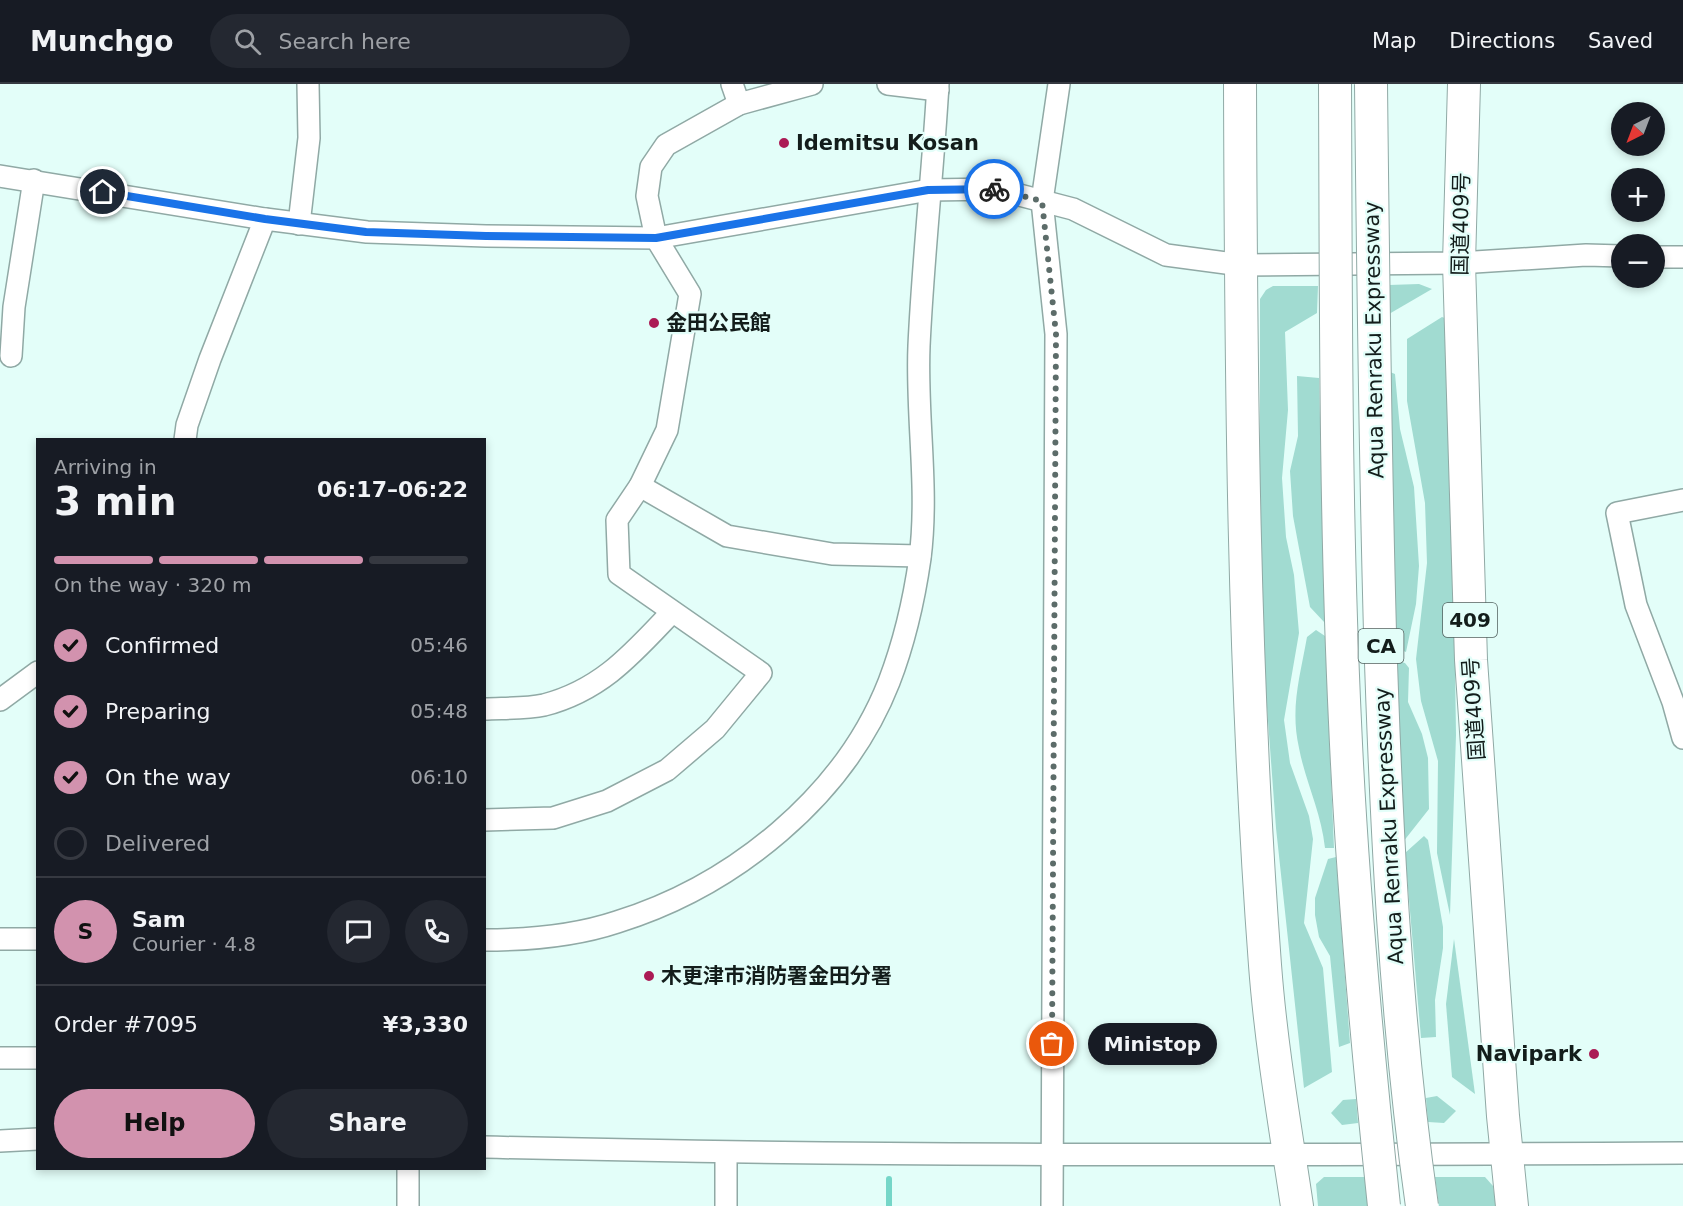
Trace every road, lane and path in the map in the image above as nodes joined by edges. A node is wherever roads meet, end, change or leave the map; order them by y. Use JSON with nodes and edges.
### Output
{"nodes":[{"id":1,"x":308,"y":84,"type":"edge"},
{"id":2,"x":732,"y":84,"type":"edge"},
{"id":3,"x":812,"y":84,"type":"edge"},
{"id":4,"x":888,"y":84,"type":"edge"},
{"id":5,"x":1059,"y":84,"type":"edge"},
{"id":6,"x":1240,"y":84,"type":"edge"},
{"id":7,"x":1335,"y":84,"type":"edge"},
{"id":8,"x":1371,"y":84,"type":"edge"},
{"id":9,"x":1464,"y":84,"type":"edge"},
{"id":10,"x":938,"y":87,"type":"edge"},
{"id":11,"x":739,"y":104,"type":"junction"},
{"id":12,"x":0,"y":176,"type":"edge"},
{"id":13,"x":34,"y":180,"type":"junction"},
{"id":14,"x":928,"y":190,"type":"junction"},
{"id":15,"x":1042,"y":201,"type":"junction"},
{"id":16,"x":265,"y":219,"type":"junction"},
{"id":17,"x":299,"y":224,"type":"junction"},
{"id":18,"x":656,"y":238,"type":"junction"},
{"id":19,"x":1611,"y":256,"type":"edge"},
{"id":20,"x":1665,"y":257,"type":"edge"},
{"id":21,"x":1683,"y":257,"type":"edge"},
{"id":22,"x":1459,"y":263,"type":"junction"},
{"id":23,"x":1241,"y":265,"type":"junction"},
{"id":24,"x":11,"y":356,"type":"dead end"},
{"id":25,"x":185,"y":438,"type":"edge"},
{"id":26,"x":640,"y":486,"type":"junction"},
{"id":27,"x":1683,"y":500,"type":"edge"},
{"id":28,"x":920,"y":556,"type":"junction"},
{"id":29,"x":672,"y":612,"type":"junction"},
{"id":30,"x":36,"y":673,"type":"edge"},
{"id":31,"x":0,"y":700,"type":"edge"},
{"id":32,"x":486,"y":709,"type":"edge"},
{"id":33,"x":1683,"y":738,"type":"edge"},
{"id":34,"x":486,"y":820,"type":"edge"},
{"id":35,"x":0,"y":939,"type":"edge"},
{"id":36,"x":36,"y":939,"type":"edge"},
{"id":37,"x":486,"y":940,"type":"edge"},
{"id":38,"x":0,"y":1058,"type":"edge"},
{"id":39,"x":36,"y":1058,"type":"edge"},
{"id":40,"x":36,"y":1139,"type":"edge"},
{"id":41,"x":0,"y":1141,"type":"edge"},
{"id":42,"x":486,"y":1148,"type":"edge"},
{"id":43,"x":726,"y":1153,"type":"junction"},
{"id":44,"x":1289,"y":1153,"type":"junction"},
{"id":45,"x":1683,"y":1153,"type":"edge"},
{"id":46,"x":1506,"y":1154,"type":"junction"},
{"id":47,"x":1052,"y":1155,"type":"junction"},
{"id":48,"x":408,"y":1170,"type":"edge"},
{"id":49,"x":408,"y":1206,"type":"edge"},
{"id":50,"x":726,"y":1206,"type":"edge"},
{"id":51,"x":1052,"y":1206,"type":"edge"},
{"id":52,"x":1297,"y":1206,"type":"edge"},
{"id":53,"x":1384,"y":1206,"type":"edge"},
{"id":54,"x":1422,"y":1206,"type":"edge"},
{"id":55,"x":1512,"y":1206,"type":"edge"}],
"edges":[{"from":1,"to":17,"type":"street"},
{"from":2,"to":11,"type":"street"},
{"from":3,"to":11,"type":"street"},
{"from":4,"to":10,"type":"street"},
{"from":5,"to":15,"type":"street"},
{"from":6,"to":23,"type":"highway"},
{"from":7,"to":53,"type":"highway","name":"Aqua Renraku Expressway","number":"CA","bridge":true},
{"from":8,"to":54,"type":"highway","name":"Aqua Renraku Expressway","number":"CA","bridge":true},
{"from":9,"to":22,"type":"highway","name":"国道409号","number":"409"},
{"from":10,"to":14,"type":"street"},
{"from":11,"to":18,"type":"street"},
{"from":12,"to":13,"type":"street"},
{"from":13,"to":16,"type":"street"},
{"from":13,"to":24,"type":"street"},
{"from":14,"to":15,"type":"street"},
{"from":14,"to":18,"type":"street"},
{"from":14,"to":28,"type":"street"},
{"from":15,"to":23,"type":"street"},
{"from":15,"to":47,"type":"street"},
{"from":16,"to":17,"type":"street"},
{"from":16,"to":25,"type":"street"},
{"from":17,"to":18,"type":"street"},
{"from":18,"to":26,"type":"street"},
{"from":19,"to":22,"type":"street"},
{"from":20,"to":21,"type":"street"},
{"from":22,"to":23,"type":"street"},
{"from":22,"to":46,"type":"highway","name":"国道409号","number":"409"},
{"from":23,"to":44,"type":"highway"},
{"from":26,"to":28,"type":"street"},
{"from":26,"to":29,"type":"street"},
{"from":27,"to":33,"type":"street"},
{"from":28,"to":37,"type":"street"},
{"from":29,"to":32,"type":"street"},
{"from":29,"to":34,"type":"street"},
{"from":30,"to":31,"type":"street"},
{"from":35,"to":36,"type":"street"},
{"from":38,"to":39,"type":"street"},
{"from":40,"to":41,"type":"street"},
{"from":42,"to":43,"type":"street"},
{"from":43,"to":47,"type":"street"},
{"from":43,"to":50,"type":"street"},
{"from":44,"to":46,"type":"street"},
{"from":44,"to":47,"type":"street"},
{"from":44,"to":52,"type":"highway"},
{"from":45,"to":46,"type":"street"},
{"from":46,"to":55,"type":"highway","name":"国道409号"},
{"from":47,"to":51,"type":"street"},
{"from":48,"to":49,"type":"street"}]}
